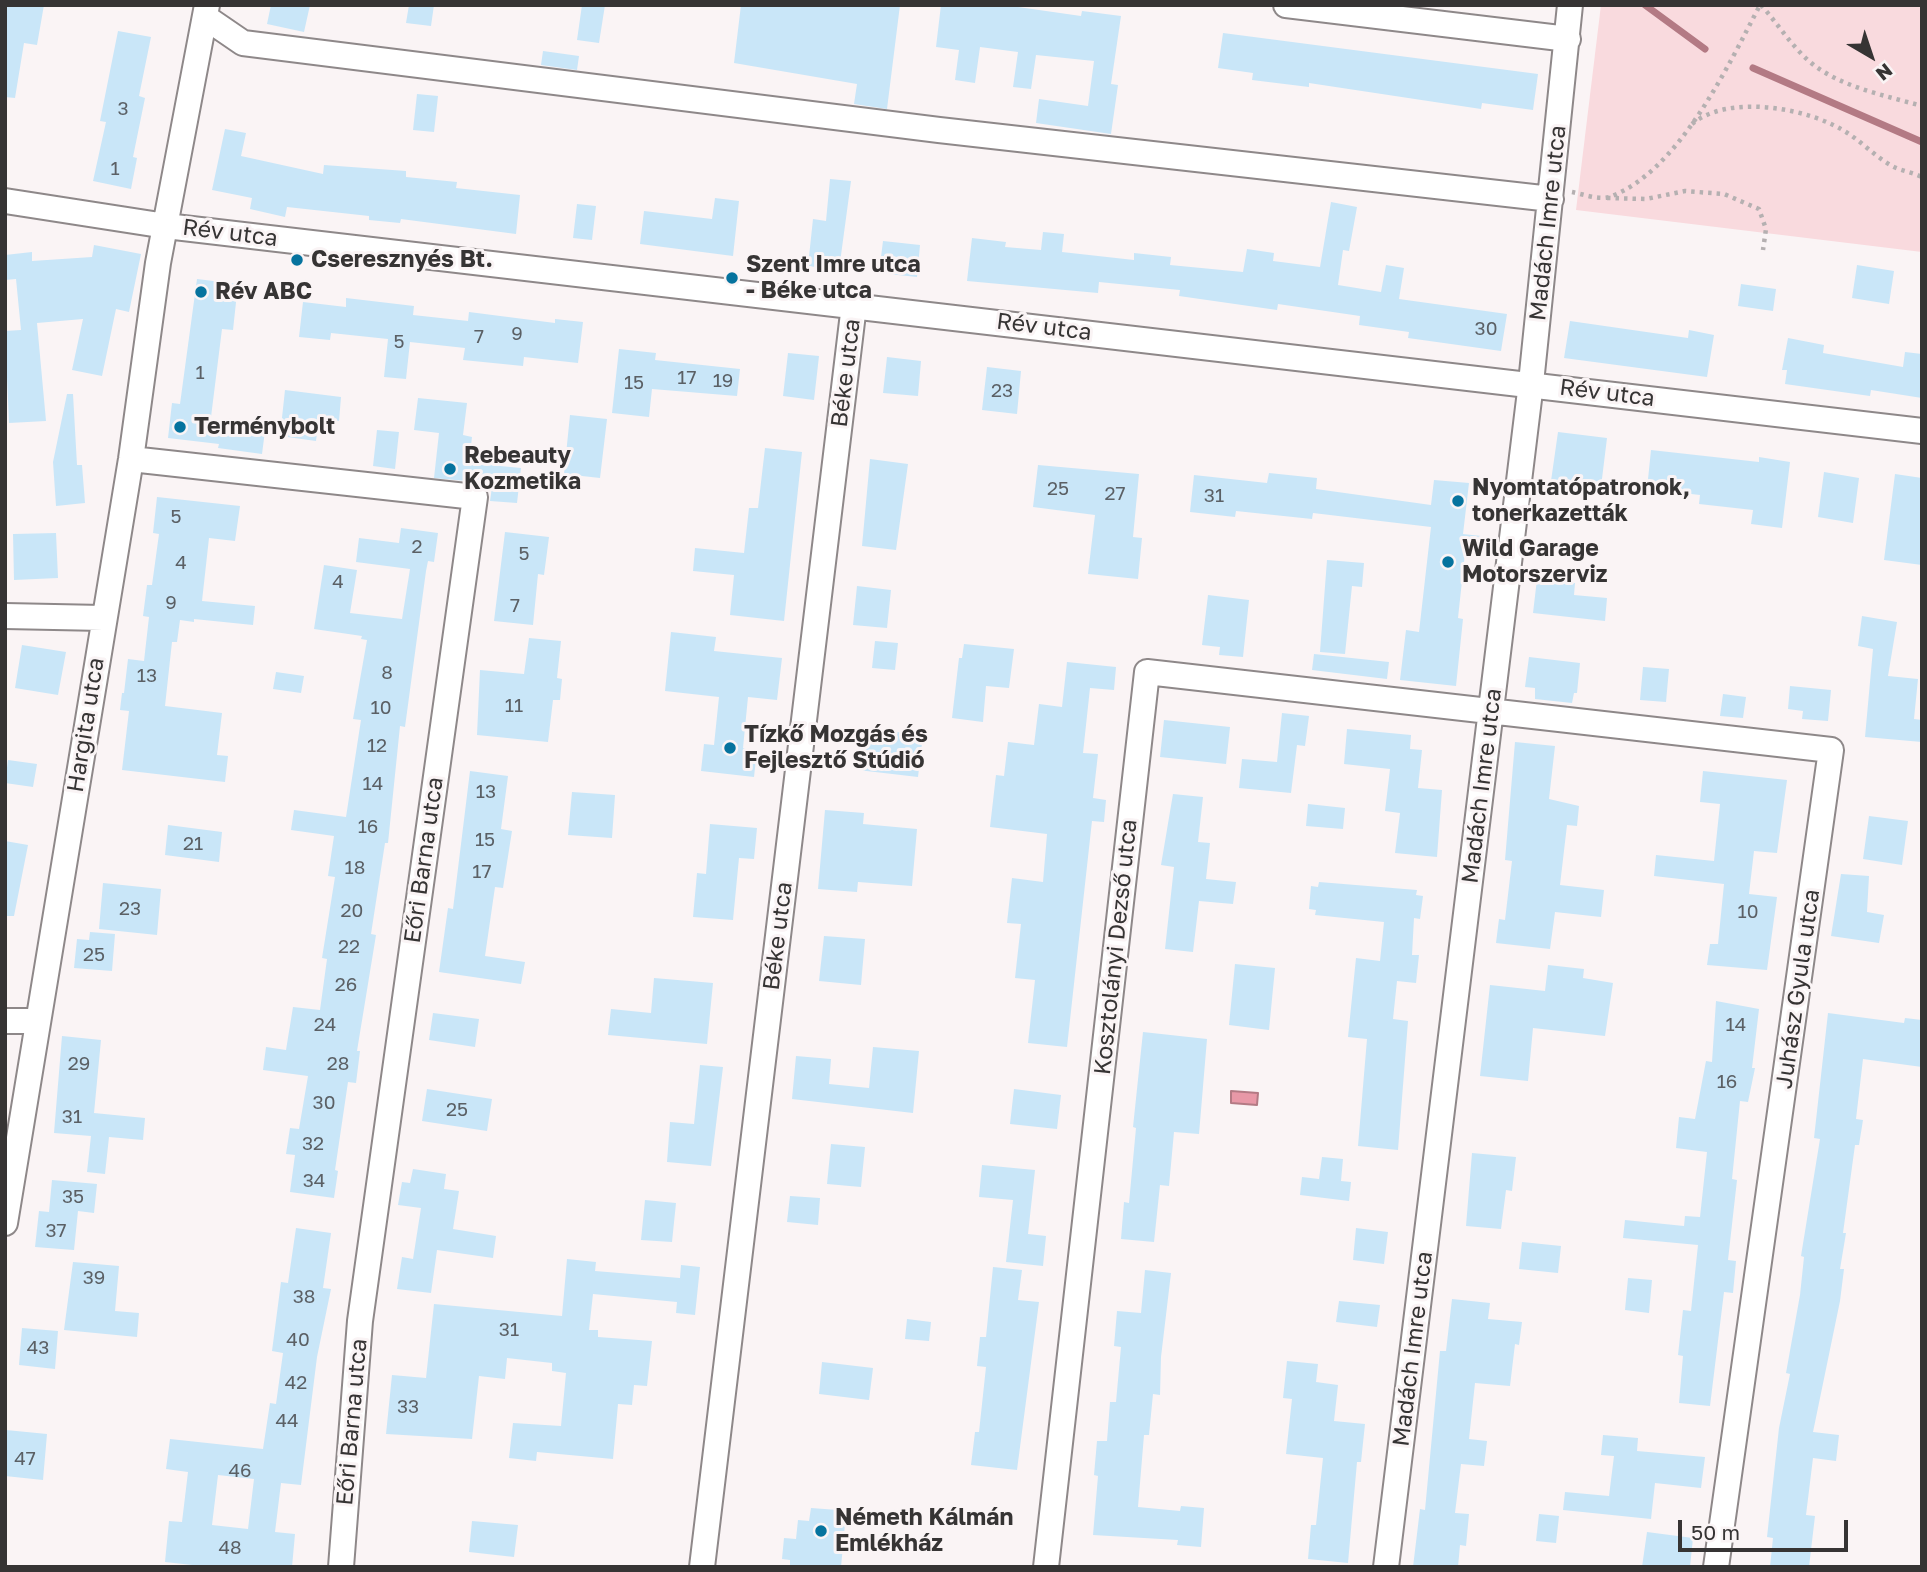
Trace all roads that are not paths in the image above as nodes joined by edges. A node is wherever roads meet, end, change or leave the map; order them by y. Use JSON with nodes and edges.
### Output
{"nodes":[{"id":1,"x":1286,"y":5,"type":"edge"},
{"id":2,"x":1570,"y":5,"type":"edge"},
{"id":3,"x":206,"y":11,"type":"edge"},
{"id":4,"x":1568,"y":39,"type":"junction"},
{"id":5,"x":1551,"y":194,"type":"junction"},
{"id":6,"x":5,"y":201,"type":"edge"},
{"id":7,"x":166,"y":226,"type":"junction"},
{"id":8,"x":854,"y":305,"type":"junction"},
{"id":9,"x":1531,"y":383,"type":"junction"},
{"id":10,"x":1922,"y":431,"type":"edge"},
{"id":11,"x":131,"y":459,"type":"junction"},
{"id":12,"x":5,"y":616,"type":"edge"},
{"id":13,"x":103,"y":618,"type":"junction"},
{"id":14,"x":1491,"y":713,"type":"junction"},
{"id":15,"x":5,"y":1020,"type":"edge"},
{"id":16,"x":37,"y":1021,"type":"junction"},
{"id":17,"x":5,"y":1223,"type":"edge"},
{"id":18,"x":341,"y":1567,"type":"edge"},
{"id":19,"x":702,"y":1567,"type":"edge"},
{"id":20,"x":1046,"y":1567,"type":"edge"},
{"id":21,"x":1386,"y":1567,"type":"edge"},
{"id":22,"x":1716,"y":1567,"type":"edge"}],
"edges":[{"from":1,"to":4,"type":"street"},
{"from":2,"to":4,"type":"street","name":"Madách Imre utca"},
{"from":3,"to":5,"type":"street"},
{"from":3,"to":7,"type":"street","name":"Hargita utca"},
{"from":4,"to":5,"type":"street","name":"Madách Imre utca"},
{"from":5,"to":9,"type":"street","name":"Madách Imre utca"},
{"from":6,"to":7,"type":"street","name":"Rév utca"},
{"from":7,"to":8,"type":"street","name":"Rév utca"},
{"from":7,"to":11,"type":"street","name":"Hargita utca"},
{"from":8,"to":9,"type":"street","name":"Rév utca"},
{"from":8,"to":19,"type":"street","name":"Béke utca"},
{"from":9,"to":10,"type":"street","name":"Rév utca"},
{"from":9,"to":14,"type":"street","name":"Madách Imre utca"},
{"from":11,"to":13,"type":"street","name":"Hargita utca"},
{"from":11,"to":18,"type":"street","name":"Eőri Barna utca"},
{"from":12,"to":13,"type":"street"},
{"from":13,"to":16,"type":"street","name":"Hargita utca"},
{"from":14,"to":20,"type":"street","name":"Kosztolányi Dezső utca"},
{"from":14,"to":21,"type":"street","name":"Madách Imre utca"},
{"from":14,"to":22,"type":"street","name":"Juhász Gyula utca"},
{"from":15,"to":16,"type":"street"},
{"from":16,"to":17,"type":"street","name":"Hargita utca"}]}
